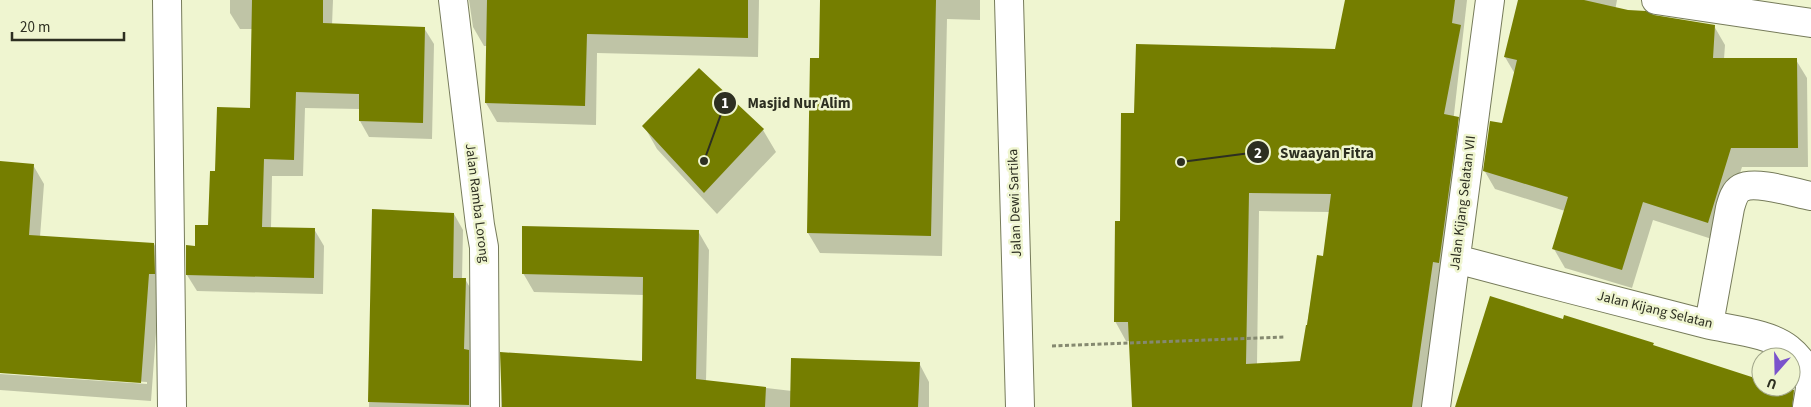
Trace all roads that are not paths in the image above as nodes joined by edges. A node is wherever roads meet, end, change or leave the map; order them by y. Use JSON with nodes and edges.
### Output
{"nodes":[{"id":1,"x":167,"y":0,"type":"edge"},
{"id":2,"x":453,"y":0,"type":"edge"},
{"id":3,"x":1009,"y":0,"type":"edge"},
{"id":4,"x":1490,"y":0,"type":"edge"},
{"id":5,"x":1656,"y":0,"type":"edge"},
{"id":6,"x":1811,"y":24,"type":"edge"},
{"id":7,"x":1811,"y":196,"type":"edge"},
{"id":8,"x":1456,"y":259,"type":"junction"},
{"id":9,"x":1709,"y":324,"type":"junction"},
{"id":10,"x":172,"y":407,"type":"edge"},
{"id":11,"x":485,"y":407,"type":"edge"},
{"id":12,"x":1020,"y":407,"type":"edge"},
{"id":13,"x":1436,"y":407,"type":"edge"},
{"id":14,"x":1807,"y":407,"type":"edge"}],
"edges":[{"from":1,"to":10,"type":"street"},
{"from":2,"to":11,"type":"street","name":"Jalan Ramba Lorong"},
{"from":3,"to":12,"type":"street","name":"Jalan Dewi Sartika"},
{"from":4,"to":8,"type":"street","name":"Jalan Kijang Selatan VII"},
{"from":5,"to":6,"type":"street"},
{"from":7,"to":9,"type":"street"},
{"from":8,"to":9,"type":"street","name":"Jalan Kijang Selatan"},
{"from":8,"to":13,"type":"street","name":"Jalan Kijang Selatan VII"},
{"from":9,"to":14,"type":"street","name":"Jalan Kijang Selatan"}]}
